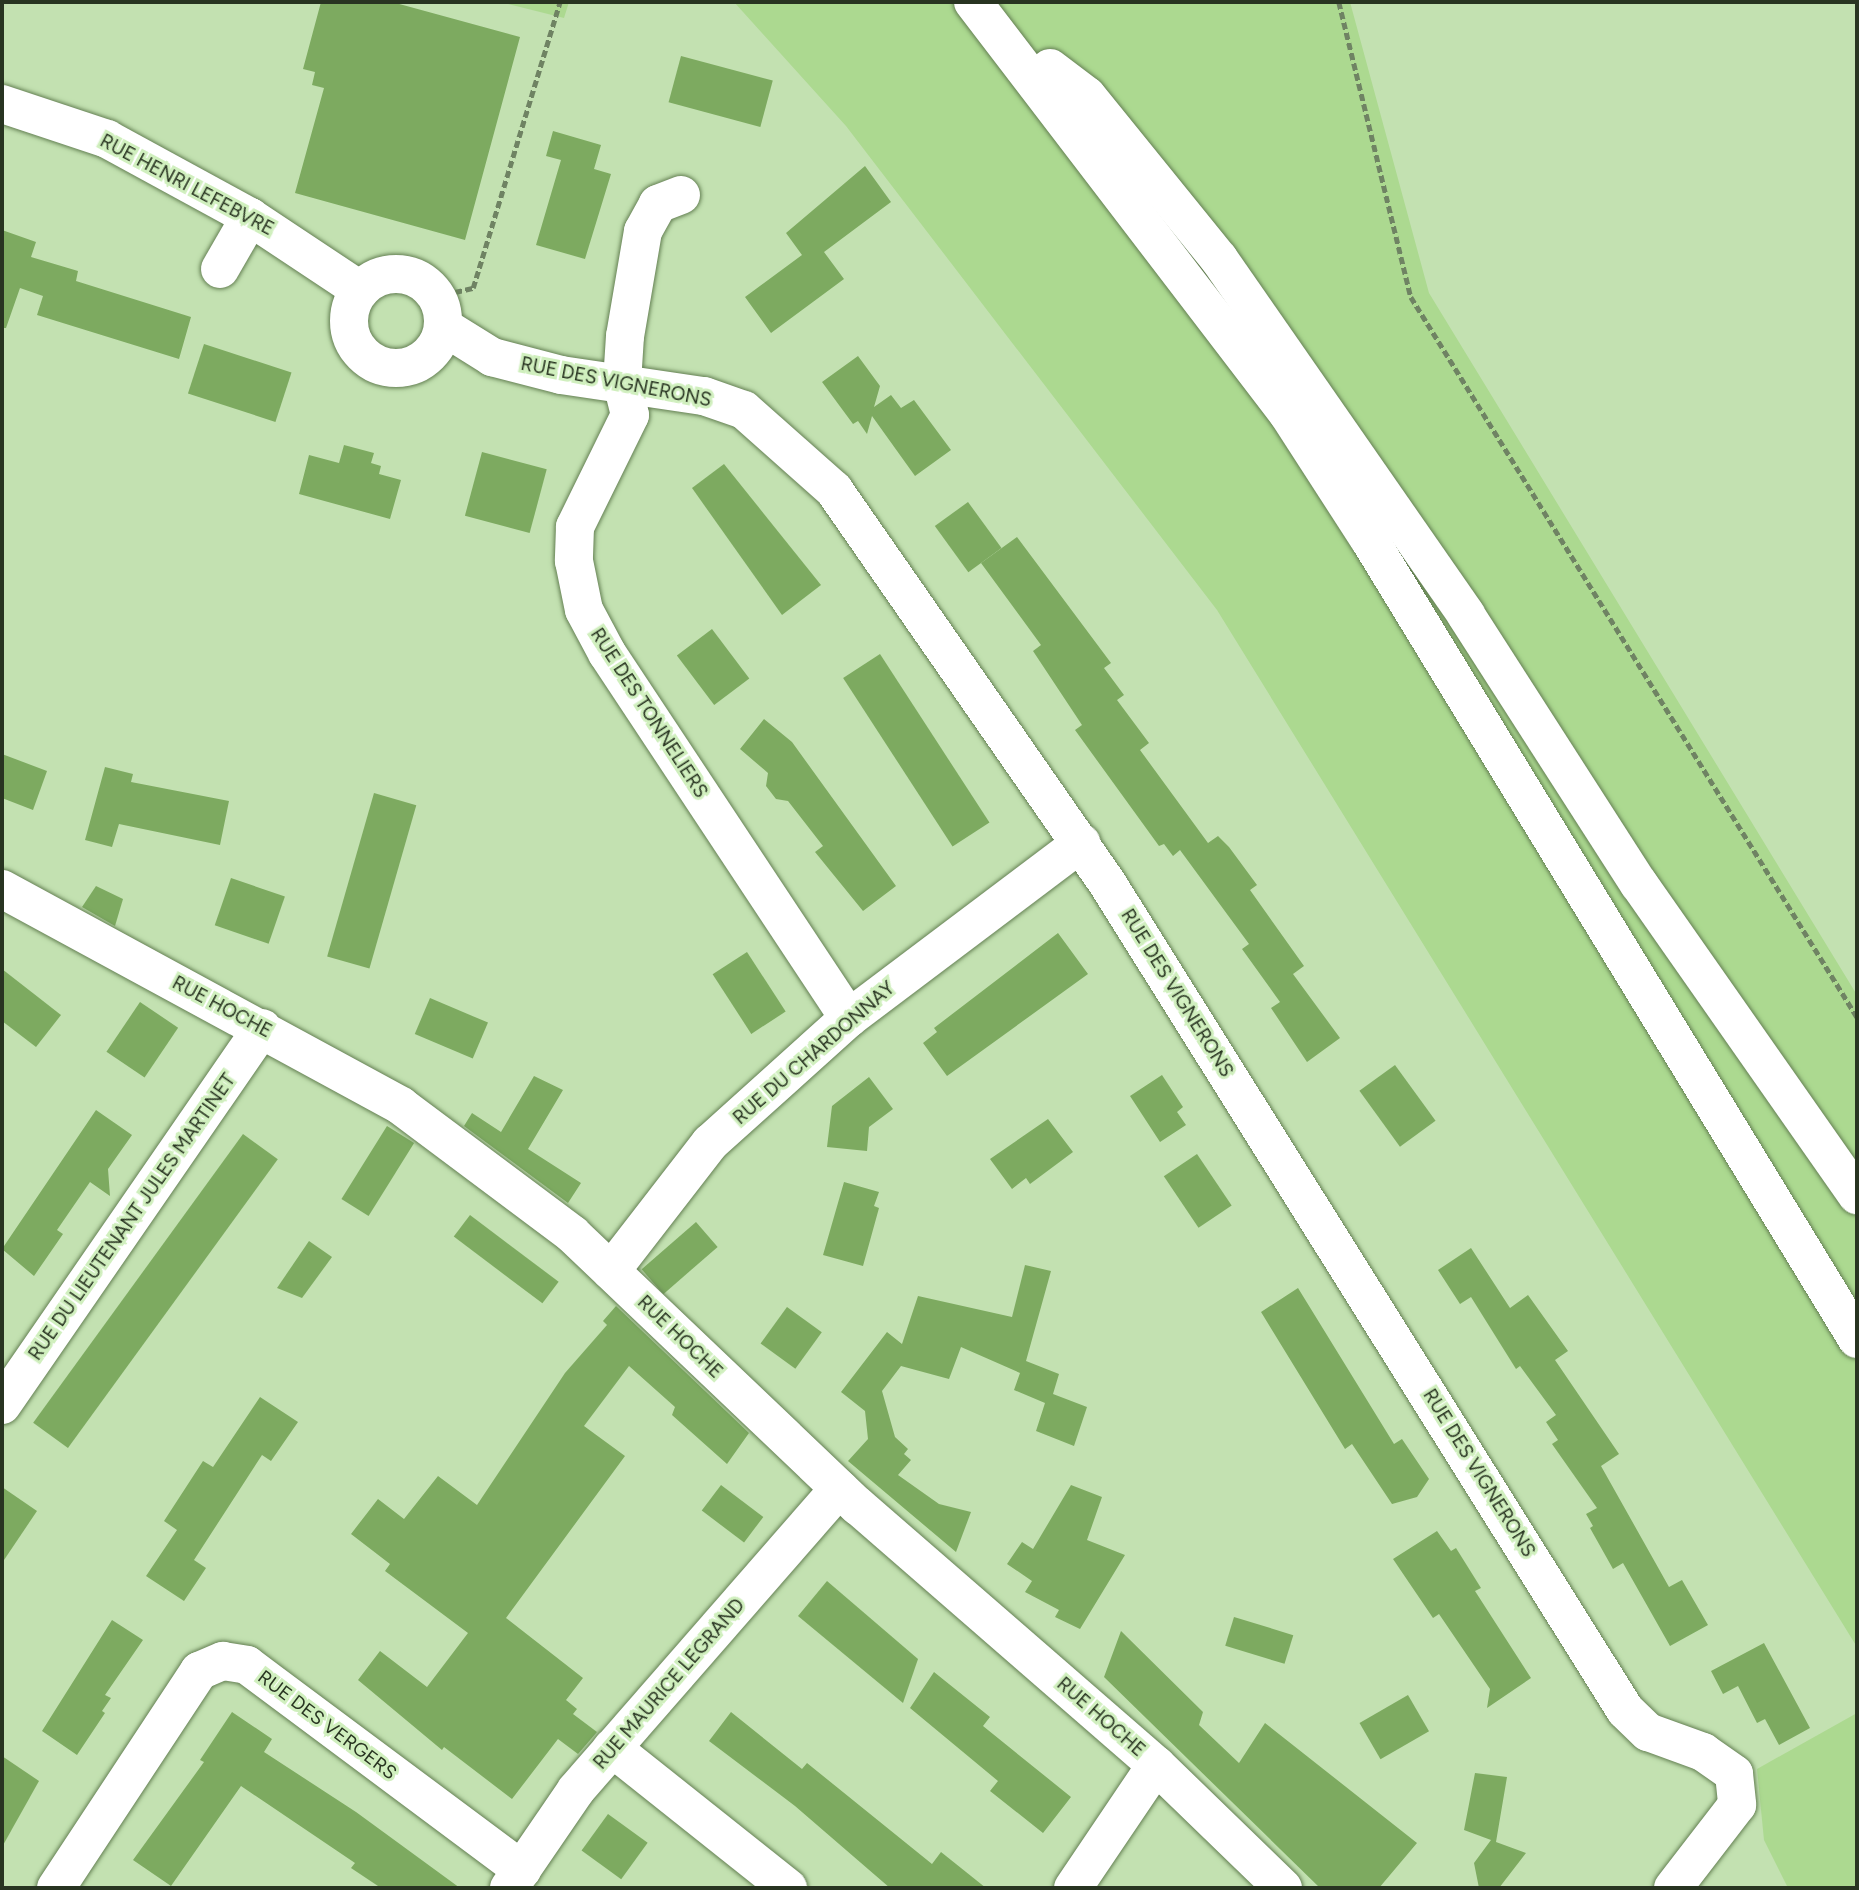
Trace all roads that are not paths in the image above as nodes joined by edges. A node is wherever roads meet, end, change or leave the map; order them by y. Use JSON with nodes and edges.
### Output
{"nodes":[{"id":1,"x":973,"y":2,"type":"edge"},
{"id":2,"x":994,"y":2,"type":"edge"},
{"id":3,"x":1050,"y":68,"type":"junction"},
{"id":4,"x":2,"y":104,"type":"edge"},
{"id":5,"x":681,"y":195,"type":"dead end"},
{"id":6,"x":250,"y":217,"type":"junction"},
{"id":7,"x":220,"y":269,"type":"dead end"},
{"id":8,"x":360,"y":290,"type":"junction"},
{"id":9,"x":440,"y":312,"type":"junction"},
{"id":10,"x":622,"y":383,"type":"junction"},
{"id":11,"x":1081,"y":843,"type":"junction"},
{"id":12,"x":2,"y":889,"type":"edge"},
{"id":13,"x":849,"y":1018,"type":"junction"},
{"id":14,"x":262,"y":1028,"type":"junction"},
{"id":15,"x":1857,"y":1195,"type":"edge"},
{"id":16,"x":611,"y":1271,"type":"junction"},
{"id":17,"x":1855,"y":1327,"type":"edge"},
{"id":18,"x":2,"y":1405,"type":"edge"},
{"id":19,"x":839,"y":1488,"type":"junction"},
{"id":20,"x":612,"y":1748,"type":"junction"},
{"id":21,"x":1156,"y":1765,"type":"junction"},
{"id":22,"x":515,"y":1879,"type":"edge"},
{"id":23,"x":56,"y":1888,"type":"edge"},
{"id":24,"x":788,"y":1888,"type":"edge"},
{"id":25,"x":1073,"y":1888,"type":"edge"},
{"id":26,"x":1283,"y":1888,"type":"edge"},
{"id":27,"x":1673,"y":1888,"type":"edge"}],
"edges":[{"from":1,"to":17,"type":"street"},
{"from":2,"to":3,"type":"street"},
{"from":3,"to":15,"type":"street"},
{"from":3,"to":17,"type":"street"},
{"from":4,"to":6,"type":"street","name":"RUE HENRI LEFEBVRE"},
{"from":5,"to":10,"type":"street","name":"RUE DES TONNELIERS"},
{"from":6,"to":7,"type":"street"},
{"from":6,"to":8,"type":"street","name":"RUE HENRI LEFEBVRE"},
{"from":8,"to":9,"type":"street"},
{"from":8,"to":9,"type":"street"},
{"from":9,"to":10,"type":"street","name":"RUE DES VIGNERONS"},
{"from":10,"to":11,"type":"street","name":"RUE DES VIGNERONS"},
{"from":10,"to":13,"type":"street","name":"RUE DES TONNELIERS"},
{"from":11,"to":13,"type":"street","name":"RUE DU CHARDONNAY"},
{"from":11,"to":27,"type":"street","name":"RUE DES VIGNERONS"},
{"from":12,"to":14,"type":"street","name":"RUE HOCHE"},
{"from":13,"to":16,"type":"street","name":"RUE DU CHARDONNAY"},
{"from":14,"to":16,"type":"street","name":"RUE HOCHE"},
{"from":14,"to":18,"type":"street","name":"RUE DU LIEUTENANT JULES MARTINET"},
{"from":16,"to":19,"type":"street","name":"RUE HOCHE"},
{"from":19,"to":20,"type":"street","name":"RUE MAURICE LEGRAND"},
{"from":19,"to":21,"type":"street","name":"RUE HOCHE"},
{"from":20,"to":22,"type":"street","name":"RUE MAURICE LEGRAND"},
{"from":20,"to":24,"type":"street"},
{"from":21,"to":25,"type":"street"},
{"from":21,"to":26,"type":"street","name":"RUE HOCHE"},
{"from":22,"to":23,"type":"street","name":"RUE DES VERGERS"}]}
